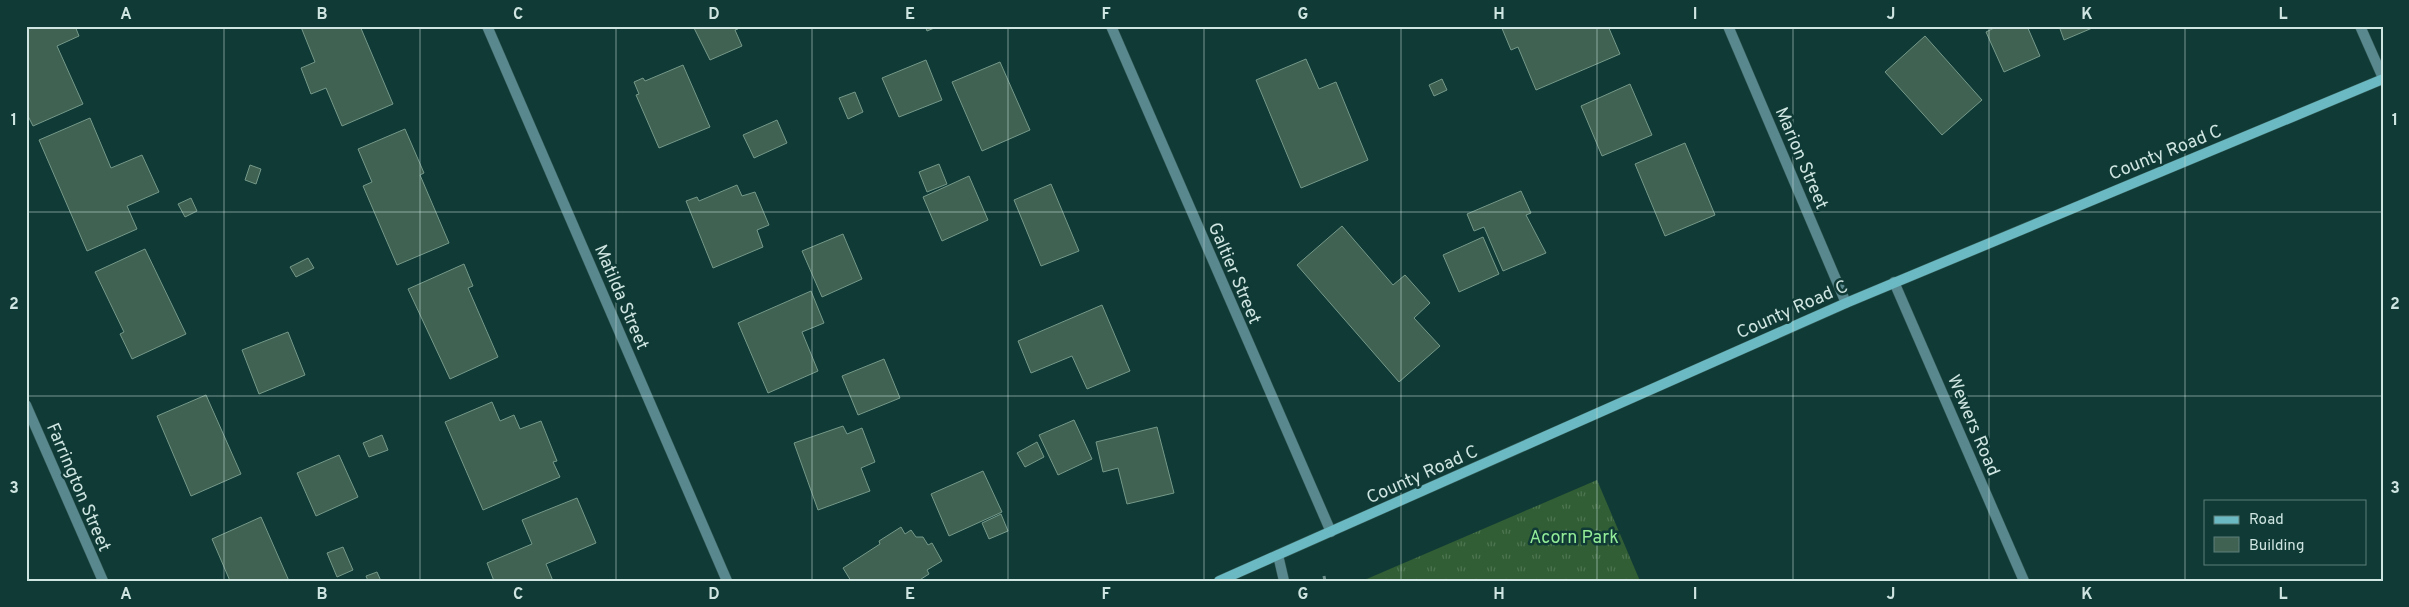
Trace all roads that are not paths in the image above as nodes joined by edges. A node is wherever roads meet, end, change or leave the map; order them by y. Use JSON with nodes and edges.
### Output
{"nodes":[{"id":1,"x":487,"y":26,"type":"edge"},
{"id":2,"x":1110,"y":26,"type":"edge"},
{"id":3,"x":1728,"y":26,"type":"edge"},
{"id":4,"x":2360,"y":26,"type":"edge"},
{"id":5,"x":2383,"y":79,"type":"edge"},
{"id":6,"x":1894,"y":282,"type":"junction"},
{"id":7,"x":1846,"y":303,"type":"junction"},
{"id":8,"x":26,"y":405,"type":"edge"},
{"id":9,"x":1330,"y":532,"type":"junction"},
{"id":10,"x":1278,"y":555,"type":"junction"},
{"id":11,"x":102,"y":581,"type":"edge"},
{"id":12,"x":727,"y":581,"type":"edge"},
{"id":13,"x":1219,"y":581,"type":"edge"},
{"id":14,"x":1284,"y":581,"type":"edge"},
{"id":15,"x":2024,"y":581,"type":"edge"}],
"edges":[{"from":1,"to":12,"type":"street","name":"Matilda Street"},
{"from":2,"to":9,"type":"street","name":"Galtier Street"},
{"from":3,"to":7,"type":"street","name":"Marion Street"},
{"from":4,"to":5,"type":"street"},
{"from":5,"to":6,"type":"main road","name":"County Road C"},
{"from":6,"to":7,"type":"main road","name":"County Road C"},
{"from":6,"to":15,"type":"street","name":"Wewers Road"},
{"from":7,"to":9,"type":"main road","name":"County Road C"},
{"from":8,"to":11,"type":"street","name":"Farrington Street"},
{"from":9,"to":10,"type":"main road","name":"County Road C"},
{"from":10,"to":13,"type":"main road","name":"County Road C"},
{"from":10,"to":14,"type":"street"}]}
